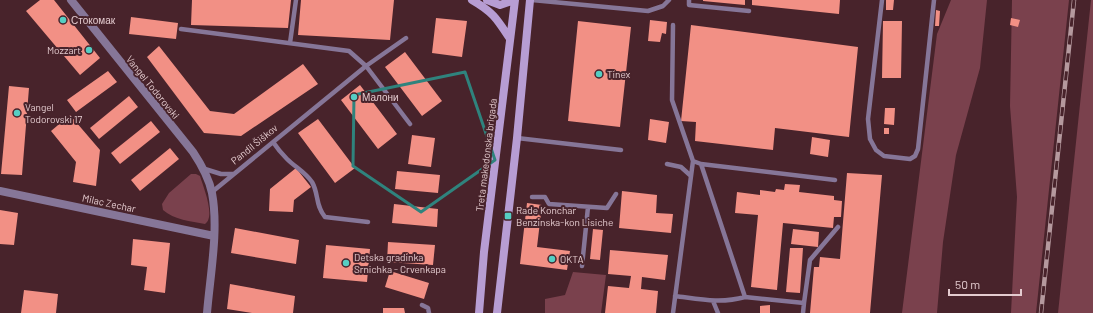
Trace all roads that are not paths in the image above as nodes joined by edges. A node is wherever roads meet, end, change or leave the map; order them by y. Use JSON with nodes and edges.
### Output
{"nodes":[{"id":1,"x":71,"y":0,"type":"edge"},
{"id":2,"x":296,"y":0,"type":"edge"},
{"id":3,"x":472,"y":0,"type":"edge"},
{"id":4,"x":487,"y":0,"type":"edge"},
{"id":5,"x":514,"y":0,"type":"edge"},
{"id":6,"x":531,"y":0,"type":"edge"},
{"id":7,"x":670,"y":0,"type":"edge"},
{"id":8,"x":689,"y":0,"type":"edge"},
{"id":9,"x":882,"y":0,"type":"edge"},
{"id":10,"x":934,"y":0,"type":"edge"},
{"id":11,"x":749,"y":11,"type":"dead end"},
{"id":12,"x":673,"y":25,"type":"dead end"},
{"id":13,"x":181,"y":29,"type":"dead end"},
{"id":14,"x":406,"y":38,"type":"dead end"},
{"id":15,"x":510,"y":40,"type":"junction"},
{"id":16,"x":290,"y":42,"type":"junction"},
{"id":17,"x":366,"y":66,"type":"junction"},
{"id":18,"x":410,"y":124,"type":"dead end"},
{"id":19,"x":517,"y":138,"type":"junction"},
{"id":20,"x":273,"y":142,"type":"junction"},
{"id":21,"x":621,"y":150,"type":"dead end"},
{"id":22,"x":693,"y":162,"type":"junction"},
{"id":23,"x":667,"y":164,"type":"dead end"},
{"id":24,"x":701,"y":164,"type":"junction"},
{"id":25,"x":203,"y":168,"type":"junction"},
{"id":26,"x":234,"y":174,"type":"junction"},
{"id":27,"x":691,"y":176,"type":"junction"},
{"id":28,"x":835,"y":180,"type":"dead end"},
{"id":29,"x":0,"y":191,"type":"edge"},
{"id":30,"x":212,"y":192,"type":"junction"},
{"id":31,"x":616,"y":194,"type":"dead end"},
{"id":32,"x":532,"y":197,"type":"dead end"},
{"id":33,"x":588,"y":207,"type":"junction"},
{"id":34,"x":368,"y":222,"type":"dead end"},
{"id":35,"x":838,"y":227,"type":"dead end"},
{"id":36,"x":214,"y":236,"type":"junction"},
{"id":37,"x":582,"y":266,"type":"dead end"},
{"id":38,"x":675,"y":296,"type":"junction"},
{"id":39,"x":745,"y":297,"type":"junction"},
{"id":40,"x":713,"y":302,"type":"junction"},
{"id":41,"x":804,"y":303,"type":"junction"},
{"id":42,"x":422,"y":305,"type":"dead end"},
{"id":43,"x":207,"y":313,"type":"edge"},
{"id":44,"x":429,"y":313,"type":"edge"},
{"id":45,"x":479,"y":313,"type":"edge"},
{"id":46,"x":497,"y":313,"type":"edge"},
{"id":47,"x":673,"y":313,"type":"edge"},
{"id":48,"x":718,"y":313,"type":"edge"},
{"id":49,"x":803,"y":313,"type":"edge"}],
"edges":[{"from":1,"to":25,"type":"street","name":"Vangel Todorovski"},
{"from":2,"to":16,"type":"lane"},
{"from":3,"to":15,"type":"street"},
{"from":4,"to":5,"type":"street"},
{"from":5,"to":15,"type":"street","name":"Treta makedonska brigada"},
{"from":6,"to":7,"type":"lane"},
{"from":6,"to":19,"type":"street"},
{"from":8,"to":11,"type":"lane"},
{"from":9,"to":10,"type":"lane"},
{"from":12,"to":22,"type":"lane"},
{"from":13,"to":16,"type":"lane"},
{"from":14,"to":17,"type":"lane","name":"Pandil Šiškov"},
{"from":15,"to":45,"type":"street","name":"Treta makedonska brigada"},
{"from":16,"to":17,"type":"lane"},
{"from":17,"to":18,"type":"lane"},
{"from":17,"to":20,"type":"lane","name":"Pandil Šiškov"},
{"from":19,"to":21,"type":"lane"},
{"from":19,"to":46,"type":"street"},
{"from":20,"to":26,"type":"lane","name":"Pandil Šiškov"},
{"from":20,"to":34,"type":"lane"},
{"from":22,"to":24,"type":"lane"},
{"from":22,"to":27,"type":"lane"},
{"from":23,"to":27,"type":"lane"},
{"from":24,"to":28,"type":"lane"},
{"from":24,"to":39,"type":"lane"},
{"from":25,"to":26,"type":"lane"},
{"from":25,"to":30,"type":"street","name":"Vangel Todorovski"},
{"from":26,"to":30,"type":"lane","name":"Pandil Šiškov"},
{"from":27,"to":38,"type":"lane"},
{"from":29,"to":36,"type":"street","name":"Milac Zechar"},
{"from":30,"to":36,"type":"street"},
{"from":31,"to":33,"type":"lane"},
{"from":32,"to":33,"type":"lane"},
{"from":33,"to":37,"type":"lane"},
{"from":35,"to":41,"type":"lane"},
{"from":36,"to":43,"type":"street"},
{"from":38,"to":40,"type":"lane"},
{"from":38,"to":47,"type":"lane"},
{"from":39,"to":40,"type":"lane"},
{"from":39,"to":41,"type":"lane"},
{"from":40,"to":48,"type":"lane"},
{"from":41,"to":49,"type":"lane"},
{"from":42,"to":44,"type":"lane"}]}
